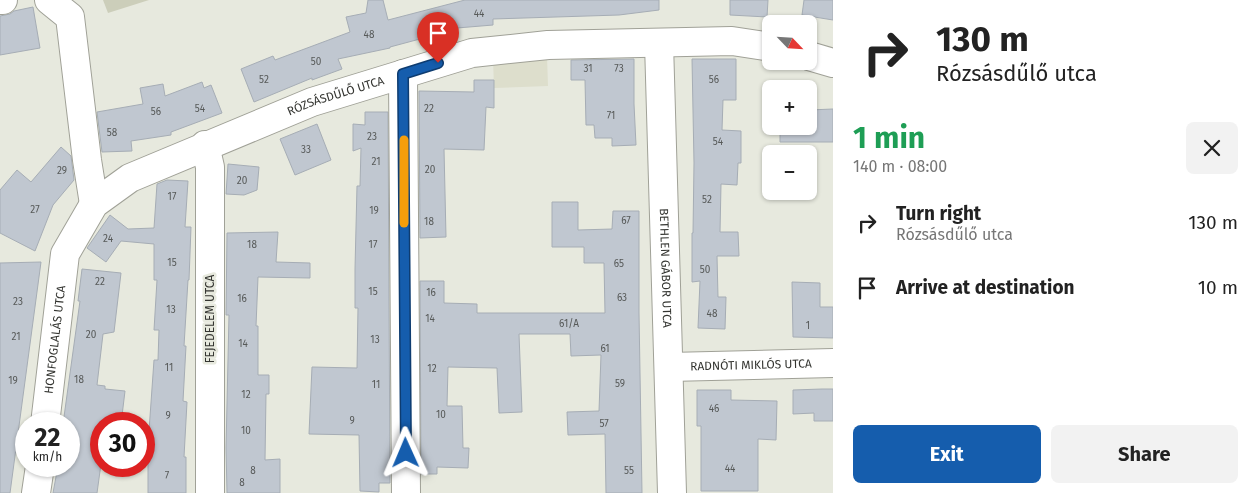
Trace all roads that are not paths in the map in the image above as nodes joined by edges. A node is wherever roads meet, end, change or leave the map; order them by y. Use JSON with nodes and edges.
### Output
{"nodes":[{"id":1,"x":49,"y":0,"type":"edge"},
{"id":2,"x":659,"y":43,"type":"junction"},
{"id":3,"x":762,"y":46,"type":"edge"},
{"id":4,"x":818,"y":59,"type":"edge"},
{"id":5,"x":833,"y":63,"type":"edge"},
{"id":6,"x":403,"y":74,"type":"junction"},
{"id":7,"x":205,"y":145,"type":"junction"},
{"id":8,"x":94,"y":204,"type":"junction"},
{"id":9,"x":65,"y":254,"type":"joint"},
{"id":10,"x":833,"y":364,"type":"edge"},
{"id":11,"x":669,"y":367,"type":"junction"},
{"id":12,"x":46,"y":412,"type":"edge"},
{"id":13,"x":38,"y":477,"type":"edge"},
{"id":14,"x":36,"y":493,"type":"edge"},
{"id":15,"x":210,"y":493,"type":"edge"},
{"id":16,"x":406,"y":493,"type":"edge"},
{"id":17,"x":672,"y":493,"type":"edge"}],
"edges":[{"from":1,"to":8,"type":"street"},
{"from":2,"to":3,"type":"street","name":"RÓZSÁSDŰLŐ UTCA"},
{"from":2,"to":6,"type":"street","name":"RÓZSÁSDŰLŐ UTCA"},
{"from":2,"to":11,"type":"street","name":"BETHLEN GÁBOR UTCA"},
{"from":4,"to":5,"type":"street"},
{"from":6,"to":7,"type":"street","name":"RÓZSÁSDŰLŐ UTCA"},
{"from":6,"to":16,"type":"street"},
{"from":7,"to":8,"type":"street","name":"RÓZSÁSDŰLŐ UTCA"},
{"from":7,"to":15,"type":"street","name":"FEJEDELEM UTCA"},
{"from":8,"to":9,"type":"street","name":"RÓZSÁSDŰLŐ UTCA"},
{"from":9,"to":12,"type":"street","name":"HONFOGLALÁS UTCA"},
{"from":10,"to":11,"type":"street","name":"RADNÓTI MIKLÓS UTCA"},
{"from":11,"to":17,"type":"street","name":"BETHLEN GÁBOR UTCA"},
{"from":13,"to":14,"type":"street"}]}
